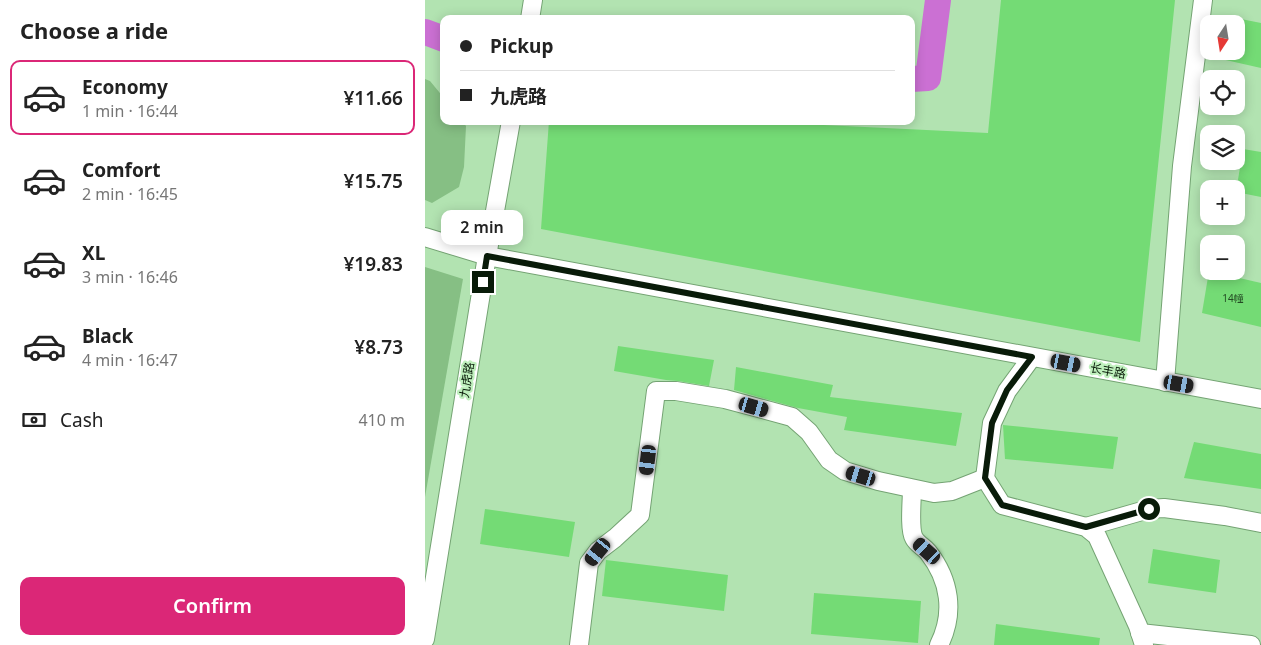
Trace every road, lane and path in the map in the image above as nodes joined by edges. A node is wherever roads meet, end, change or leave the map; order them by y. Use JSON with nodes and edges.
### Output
{"nodes":[{"id":1,"x":1203,"y":0,"type":"edge"},
{"id":2,"x":510,"y":125,"type":"edge"},
{"id":3,"x":425,"y":237,"type":"edge"},
{"id":4,"x":487,"y":256,"type":"junction"},
{"id":5,"x":1032,"y":357,"type":"junction"},
{"id":6,"x":1165,"y":382,"type":"junction"},
{"id":7,"x":1261,"y":399,"type":"edge"},
{"id":8,"x":985,"y":478,"type":"junction"},
{"id":9,"x":912,"y":489,"type":"junction"},
{"id":10,"x":1261,"y":523,"type":"edge"},
{"id":11,"x":1086,"y":527,"type":"junction"},
{"id":12,"x":425,"y":639,"type":"edge"},
{"id":13,"x":1142,"y":639,"type":"edge"},
{"id":14,"x":579,"y":645,"type":"edge"},
{"id":15,"x":939,"y":645,"type":"edge"},
{"id":16,"x":1251,"y":645,"type":"edge"}],
"edges":[{"from":1,"to":6,"type":"street"},
{"from":2,"to":4,"type":"street","name":"九虎路"},
{"from":3,"to":4,"type":"street","name":"长丰路"},
{"from":4,"to":5,"type":"street","name":"长丰路"},
{"from":4,"to":12,"type":"street","name":"九虎路"},
{"from":5,"to":6,"type":"street","name":"长丰路"},
{"from":5,"to":8,"type":"street"},
{"from":6,"to":7,"type":"street","name":"长丰路"},
{"from":8,"to":9,"type":"street"},
{"from":8,"to":11,"type":"street"},
{"from":9,"to":14,"type":"street"},
{"from":9,"to":15,"type":"street"},
{"from":10,"to":11,"type":"street"},
{"from":11,"to":13,"type":"street"},
{"from":13,"to":16,"type":"street"}]}
